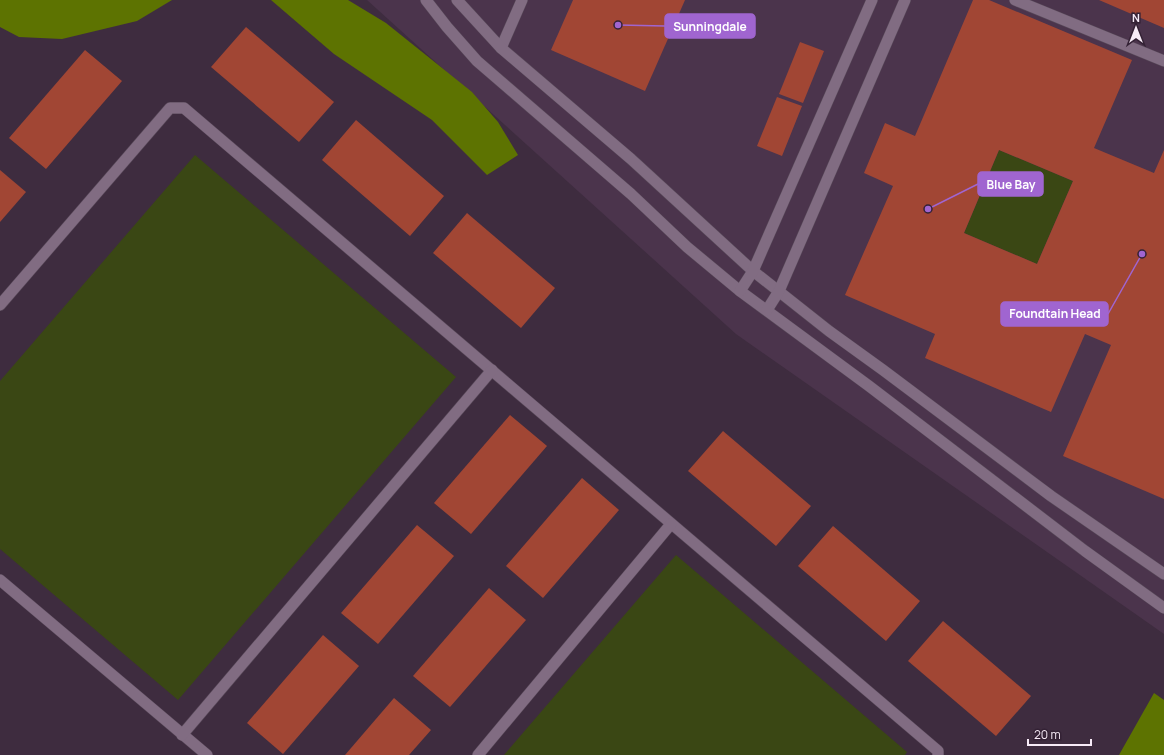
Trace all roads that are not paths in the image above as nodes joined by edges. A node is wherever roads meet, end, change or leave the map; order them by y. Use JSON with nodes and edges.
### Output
{"nodes":[{"id":1,"x":426,"y":0,"type":"edge"},
{"id":2,"x":457,"y":0,"type":"edge"},
{"id":3,"x":522,"y":0,"type":"edge"},
{"id":4,"x":872,"y":0,"type":"edge"},
{"id":5,"x":904,"y":0,"type":"edge"},
{"id":6,"x":1015,"y":0,"type":"edge"},
{"id":7,"x":501,"y":48,"type":"junction"},
{"id":8,"x":1164,"y":61,"type":"edge"},
{"id":9,"x":753,"y":271,"type":"junction"},
{"id":10,"x":740,"y":291,"type":"junction"},
{"id":11,"x":779,"y":291,"type":"junction"},
{"id":12,"x":0,"y":305,"type":"edge"},
{"id":13,"x":767,"y":310,"type":"junction"},
{"id":14,"x":492,"y":370,"type":"junction"},
{"id":15,"x":672,"y":524,"type":"junction"},
{"id":16,"x":1164,"y":574,"type":"edge"},
{"id":17,"x":0,"y":580,"type":"edge"},
{"id":18,"x":1164,"y":608,"type":"edge"},
{"id":19,"x":182,"y":735,"type":"junction"},
{"id":20,"x":207,"y":755,"type":"edge"},
{"id":21,"x":478,"y":755,"type":"edge"},
{"id":22,"x":938,"y":755,"type":"edge"}],
"edges":[{"from":1,"to":10,"type":"street"},
{"from":2,"to":7,"type":"street"},
{"from":3,"to":7,"type":"street"},
{"from":4,"to":9,"type":"street"},
{"from":5,"to":11,"type":"street"},
{"from":6,"to":8,"type":"street"},
{"from":7,"to":9,"type":"street"},
{"from":9,"to":10,"type":"street"},
{"from":9,"to":11,"type":"street"},
{"from":10,"to":13,"type":"street"},
{"from":11,"to":13,"type":"street"},
{"from":11,"to":16,"type":"street"},
{"from":12,"to":14,"type":"street"},
{"from":13,"to":18,"type":"street"},
{"from":14,"to":15,"type":"street"},
{"from":14,"to":19,"type":"street"},
{"from":15,"to":21,"type":"street"},
{"from":15,"to":22,"type":"street"},
{"from":17,"to":19,"type":"street"},
{"from":19,"to":20,"type":"street"}]}
